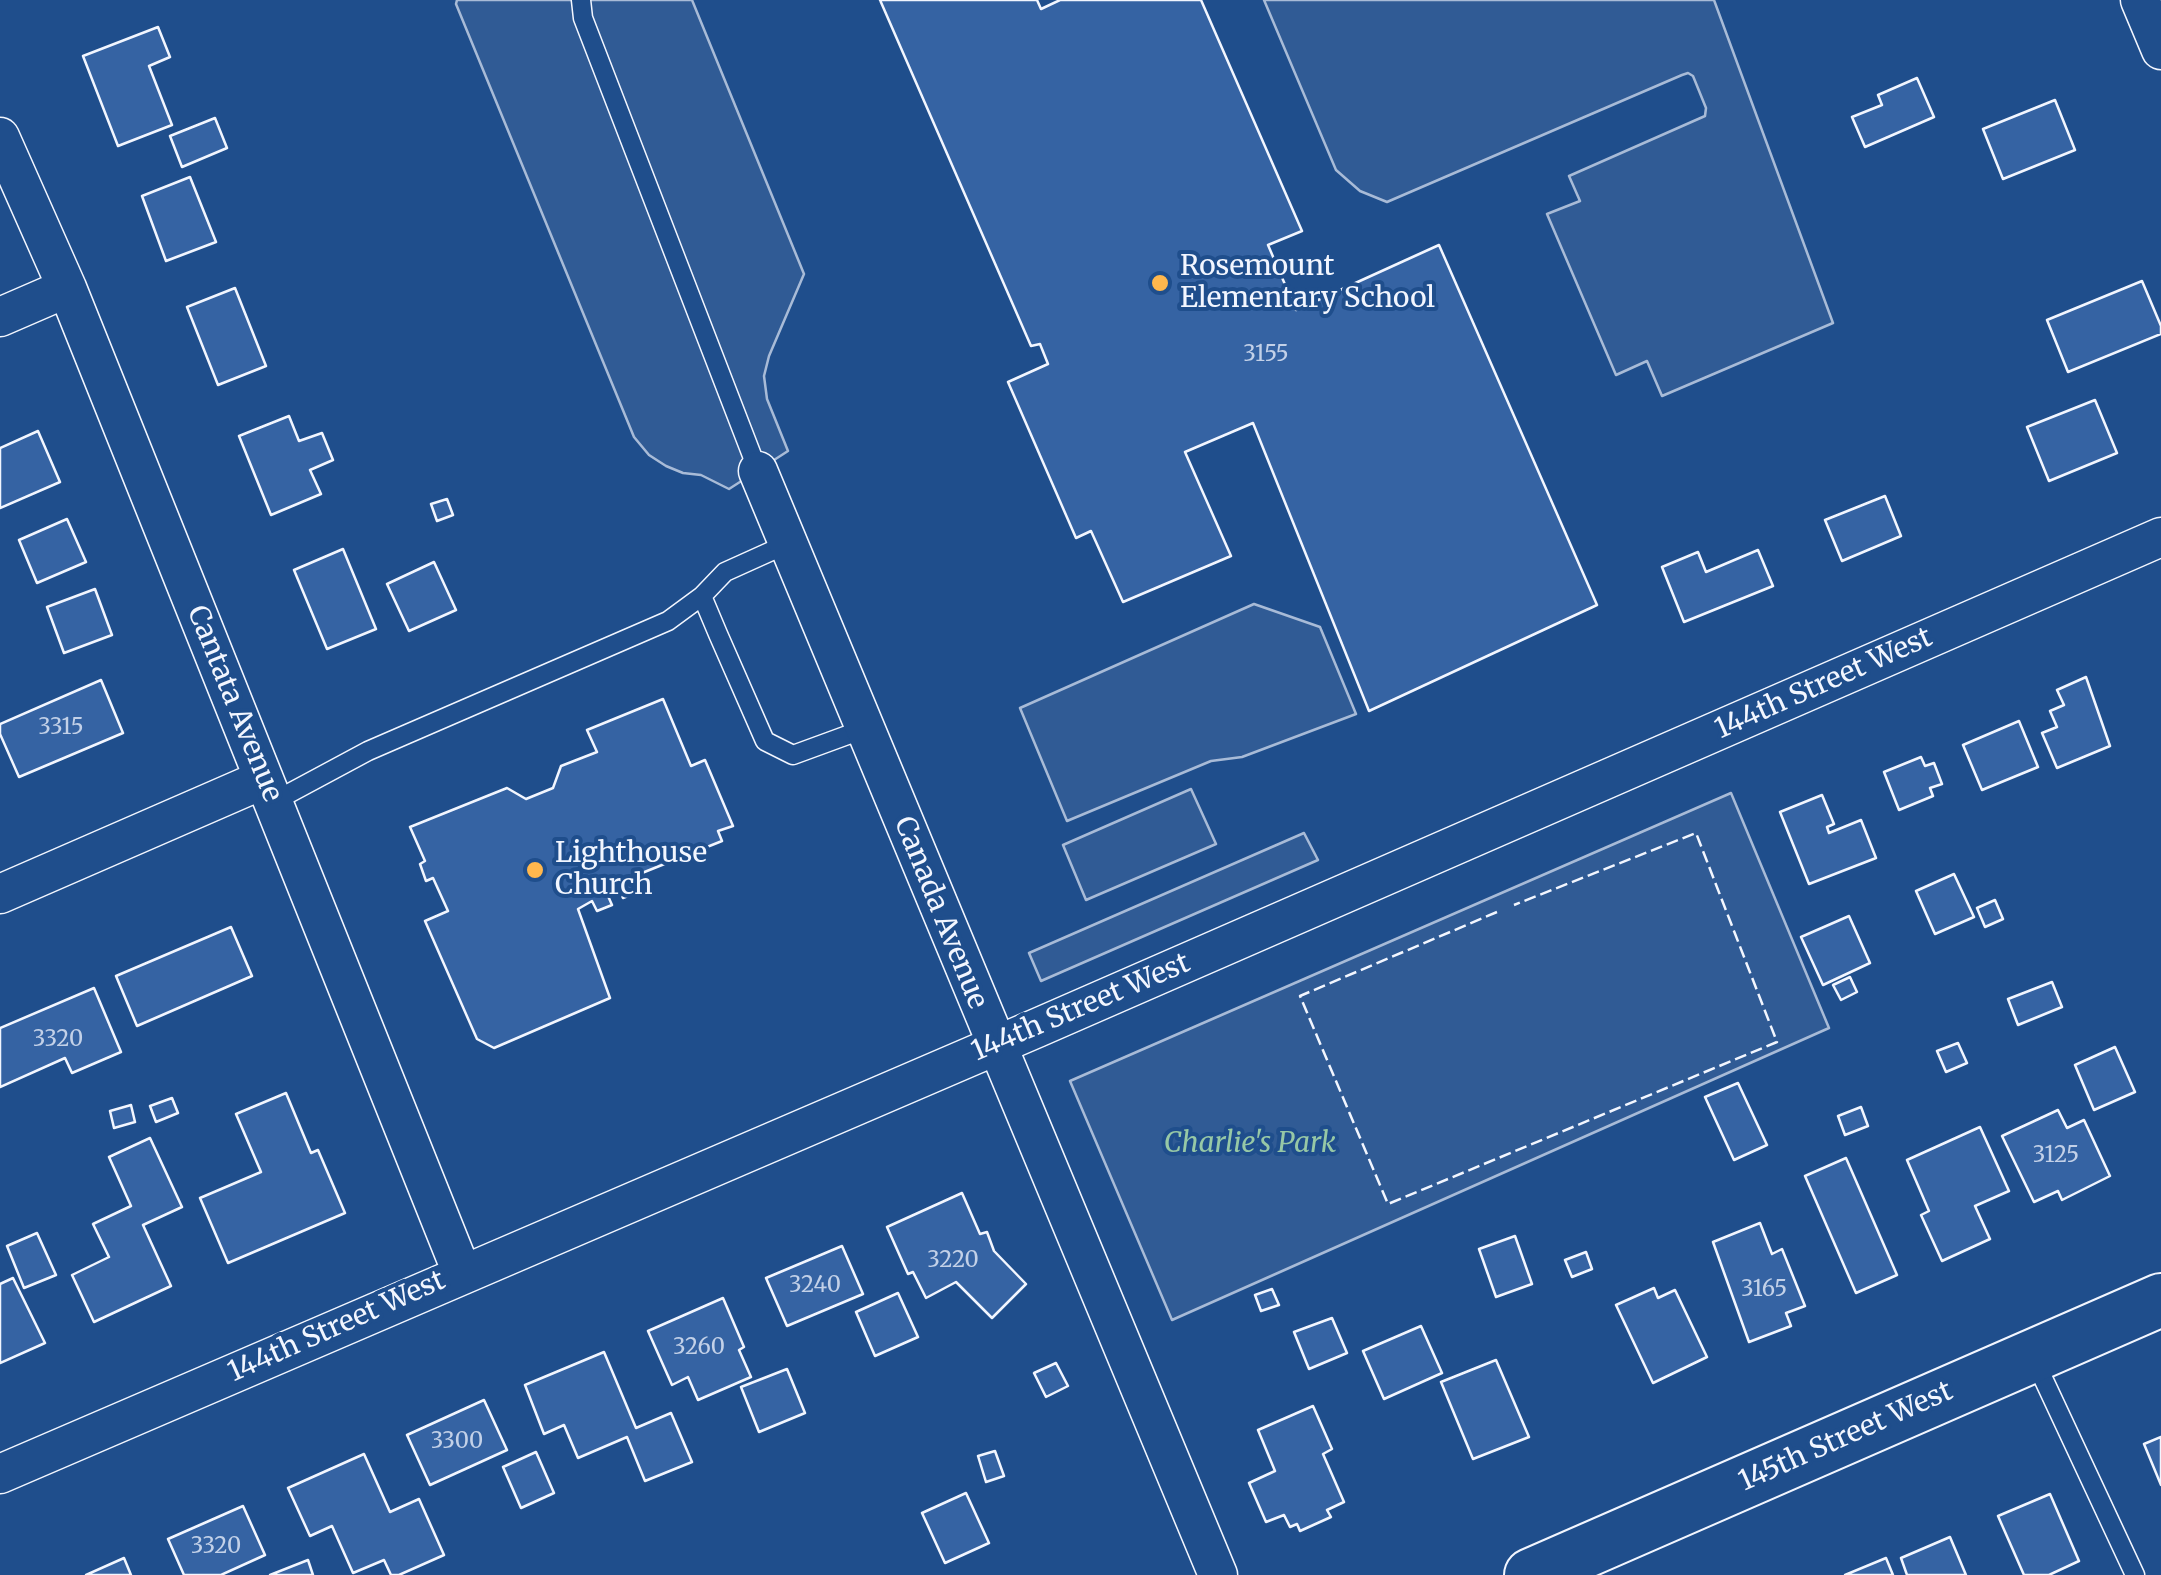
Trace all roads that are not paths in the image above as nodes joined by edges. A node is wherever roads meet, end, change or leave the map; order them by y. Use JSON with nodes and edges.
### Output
{"nodes":[{"id":1,"x":580,"y":0,"type":"edge"},
{"id":2,"x":2140,"y":0,"type":"edge"},
{"id":3,"x":2161,"y":50,"type":"edge"},
{"id":4,"x":0,"y":137,"type":"edge"},
{"id":5,"x":67,"y":288,"type":"junction"},
{"id":6,"x":0,"y":317,"type":"edge"},
{"id":7,"x":758,"y":471,"type":"joint"},
{"id":8,"x":2161,"y":537,"type":"edge"},
{"id":9,"x":788,"y":544,"type":"junction"},
{"id":10,"x":702,"y":596,"type":"junction"},
{"id":11,"x":864,"y":729,"type":"junction"},
{"id":12,"x":268,"y":790,"type":"junction"},
{"id":13,"x":0,"y":894,"type":"edge"},
{"id":14,"x":995,"y":1046,"type":"junction"},
{"id":15,"x":462,"y":1273,"type":"junction"},
{"id":16,"x":2161,"y":1300,"type":"edge"},
{"id":17,"x":2032,"y":1356,"type":"junction"},
{"id":18,"x":0,"y":1474,"type":"edge"},
{"id":19,"x":1218,"y":1575,"type":"edge"},
{"id":20,"x":1532,"y":1575,"type":"edge"},
{"id":21,"x":2135,"y":1575,"type":"edge"}],
"edges":[{"from":1,"to":7,"type":"lane"},
{"from":2,"to":3,"type":"street"},
{"from":4,"to":5,"type":"street","name":"Cantata Avenue"},
{"from":5,"to":6,"type":"street"},
{"from":5,"to":12,"type":"street","name":"Cantata Avenue"},
{"from":7,"to":9,"type":"street","name":"Canada Avenue"},
{"from":8,"to":14,"type":"street","name":"144th Street West"},
{"from":9,"to":10,"type":"lane"},
{"from":9,"to":11,"type":"street","name":"Canada Avenue"},
{"from":10,"to":11,"type":"lane"},
{"from":10,"to":12,"type":"lane"},
{"from":11,"to":14,"type":"street","name":"Canada Avenue"},
{"from":12,"to":13,"type":"street"},
{"from":12,"to":15,"type":"street","name":"Cantata Avenue"},
{"from":14,"to":15,"type":"street","name":"144th Street West"},
{"from":14,"to":19,"type":"street","name":"Canada Avenue"},
{"from":15,"to":18,"type":"street","name":"144th Street West"},
{"from":16,"to":17,"type":"street","name":"145th Street West"},
{"from":17,"to":20,"type":"street","name":"145th Street West"},
{"from":17,"to":21,"type":"lane"}]}
